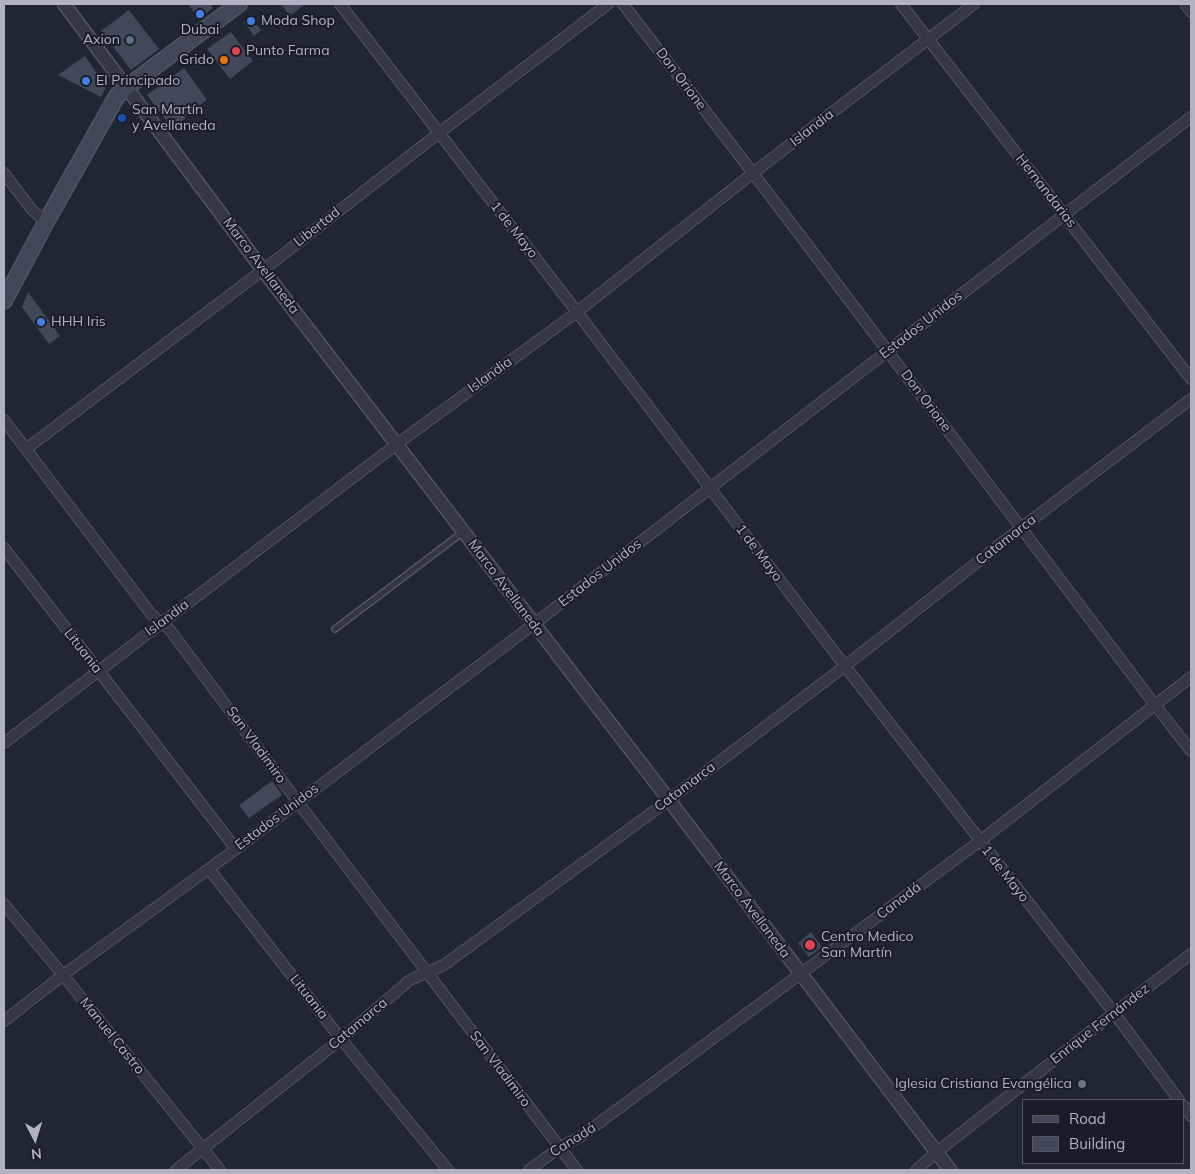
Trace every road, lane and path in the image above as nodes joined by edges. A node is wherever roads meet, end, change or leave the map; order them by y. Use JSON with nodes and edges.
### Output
{"nodes":[{"id":1,"x":64,"y":4,"type":"edge"},
{"id":2,"x":239,"y":4,"type":"edge"},
{"id":3,"x":340,"y":4,"type":"edge"},
{"id":4,"x":608,"y":4,"type":"edge"},
{"id":5,"x":623,"y":4,"type":"edge"},
{"id":6,"x":901,"y":4,"type":"edge"},
{"id":7,"x":974,"y":4,"type":"edge"},
{"id":8,"x":1185,"y":4,"type":"edge"},
{"id":9,"x":1191,"y":12,"type":"edge"},
{"id":10,"x":928,"y":39,"type":"junction"},
{"id":11,"x":127,"y":86,"type":"junction"},
{"id":12,"x":1191,"y":118,"type":"edge"},
{"id":13,"x":439,"y":133,"type":"junction"},
{"id":14,"x":4,"y":173,"type":"edge"},
{"id":15,"x":753,"y":173,"type":"junction"},
{"id":16,"x":1064,"y":215,"type":"junction"},
{"id":17,"x":46,"y":222,"type":"junction"},
{"id":18,"x":263,"y":270,"type":"junction"},
{"id":19,"x":4,"y":301,"type":"edge"},
{"id":20,"x":577,"y":312,"type":"junction"},
{"id":21,"x":888,"y":351,"type":"junction"},
{"id":22,"x":1191,"y":379,"type":"edge"},
{"id":23,"x":1191,"y":399,"type":"edge"},
{"id":24,"x":4,"y":420,"type":"edge"},
{"id":25,"x":397,"y":444,"type":"junction"},
{"id":26,"x":26,"y":449,"type":"junction"},
{"id":27,"x":710,"y":488,"type":"junction"},
{"id":28,"x":1021,"y":528,"type":"junction"},
{"id":29,"x":463,"y":531,"type":"junction"},
{"id":30,"x":4,"y":548,"type":"edge"},
{"id":31,"x":161,"y":622,"type":"junction"},
{"id":32,"x":534,"y":624,"type":"junction"},
{"id":33,"x":335,"y":629,"type":"dead end"},
{"id":34,"x":846,"y":666,"type":"junction"},
{"id":35,"x":98,"y":671,"type":"junction"},
{"id":36,"x":1191,"y":677,"type":"edge"},
{"id":37,"x":1155,"y":704,"type":"junction"},
{"id":38,"x":4,"y":743,"type":"edge"},
{"id":39,"x":1191,"y":751,"type":"edge"},
{"id":40,"x":669,"y":800,"type":"junction"},
{"id":41,"x":297,"y":801,"type":"junction"},
{"id":42,"x":980,"y":841,"type":"junction"},
{"id":43,"x":236,"y":848,"type":"junction"},
{"id":44,"x":209,"y":869,"type":"junction"},
{"id":45,"x":4,"y":904,"type":"edge"},
{"id":46,"x":1191,"y":954,"type":"edge"},
{"id":47,"x":427,"y":972,"type":"junction"},
{"id":48,"x":801,"y":974,"type":"junction"},
{"id":49,"x":63,"y":975,"type":"junction"},
{"id":50,"x":1114,"y":1013,"type":"junction"},
{"id":51,"x":4,"y":1021,"type":"edge"},
{"id":52,"x":341,"y":1038,"type":"junction"},
{"id":53,"x":1178,"y":1099,"type":"edge"},
{"id":54,"x":559,"y":1148,"type":"junction"},
{"id":55,"x":202,"y":1149,"type":"junction"},
{"id":56,"x":937,"y":1152,"type":"junction"},
{"id":57,"x":176,"y":1170,"type":"edge"},
{"id":58,"x":220,"y":1170,"type":"edge"},
{"id":59,"x":448,"y":1170,"type":"edge"},
{"id":60,"x":529,"y":1170,"type":"edge"},
{"id":61,"x":577,"y":1170,"type":"edge"},
{"id":62,"x":916,"y":1170,"type":"edge"},
{"id":63,"x":950,"y":1170,"type":"edge"}],
"edges":[{"from":1,"to":11,"type":"street","name":"Marco Avellaneda"},
{"from":2,"to":11,"type":"main road"},
{"from":3,"to":13,"type":"street","name":"1 de Mayo"},
{"from":4,"to":13,"type":"street","name":"Libertad"},
{"from":5,"to":15,"type":"street","name":"Don Orione"},
{"from":6,"to":10,"type":"street","name":"Hernandarias"},
{"from":7,"to":10,"type":"street","name":"Islandia"},
{"from":8,"to":9,"type":"street"},
{"from":10,"to":15,"type":"street","name":"Islandia"},
{"from":10,"to":16,"type":"street","name":"Hernandarias"},
{"from":11,"to":17,"type":"main road"},
{"from":11,"to":18,"type":"street","name":"Marco Avellaneda"},
{"from":12,"to":16,"type":"street","name":"Estados Unidos"},
{"from":13,"to":18,"type":"street","name":"Libertad"},
{"from":13,"to":20,"type":"street","name":"1 de Mayo"},
{"from":14,"to":17,"type":"street"},
{"from":15,"to":20,"type":"street","name":"Islandia"},
{"from":15,"to":21,"type":"street","name":"Don Orione"},
{"from":16,"to":21,"type":"street","name":"Estados Unidos"},
{"from":16,"to":22,"type":"street","name":"Hernandarias"},
{"from":17,"to":19,"type":"main road"},
{"from":18,"to":25,"type":"street","name":"Marco Avellaneda"},
{"from":18,"to":26,"type":"street","name":"Libertad"},
{"from":20,"to":25,"type":"street","name":"Islandia"},
{"from":20,"to":27,"type":"street","name":"1 de Mayo"},
{"from":21,"to":27,"type":"street","name":"Estados Unidos"},
{"from":21,"to":28,"type":"street","name":"Don Orione"},
{"from":23,"to":28,"type":"street","name":"Catamarca"},
{"from":24,"to":26,"type":"street","name":"San Vladimiro"},
{"from":25,"to":29,"type":"street","name":"Marco Avellaneda"},
{"from":25,"to":31,"type":"street","name":"Islandia"},
{"from":26,"to":31,"type":"street","name":"San Vladimiro"},
{"from":27,"to":32,"type":"street","name":"Estados Unidos"},
{"from":27,"to":34,"type":"street","name":"1 de Mayo"},
{"from":28,"to":34,"type":"street","name":"Catamarca"},
{"from":28,"to":37,"type":"street","name":"Don Orione"},
{"from":29,"to":32,"type":"street","name":"Marco Avellaneda"},
{"from":29,"to":33,"type":"lane"},
{"from":30,"to":35,"type":"street","name":"Lituania"},
{"from":31,"to":35,"type":"street","name":"Islandia"},
{"from":31,"to":41,"type":"street","name":"San Vladimiro"},
{"from":32,"to":40,"type":"street","name":"Marco Avellaneda"},
{"from":32,"to":41,"type":"street","name":"Estados Unidos"},
{"from":34,"to":40,"type":"street","name":"Catamarca"},
{"from":34,"to":42,"type":"street","name":"1 de Mayo"},
{"from":35,"to":38,"type":"street","name":"Islandia"},
{"from":35,"to":43,"type":"street","name":"Lituania"},
{"from":36,"to":37,"type":"street","name":"Canadá"},
{"from":37,"to":39,"type":"street","name":"Don Orione"},
{"from":37,"to":42,"type":"street","name":"Canadá"},
{"from":40,"to":47,"type":"street","name":"Catamarca"},
{"from":40,"to":48,"type":"street","name":"Marco Avellaneda"},
{"from":41,"to":43,"type":"street","name":"Estados Unidos"},
{"from":41,"to":47,"type":"street","name":"San Vladimiro"},
{"from":42,"to":48,"type":"street","name":"Canadá"},
{"from":42,"to":50,"type":"street","name":"1 de Mayo"},
{"from":43,"to":44,"type":"street","name":"Estados Unidos"},
{"from":44,"to":49,"type":"street","name":"Estados Unidos"},
{"from":44,"to":52,"type":"street","name":"Lituania"},
{"from":45,"to":49,"type":"street","name":"Manuel Castro"},
{"from":46,"to":50,"type":"street","name":"Enrique Fernández"},
{"from":47,"to":52,"type":"street","name":"Catamarca"},
{"from":47,"to":54,"type":"street","name":"San Vladimiro"},
{"from":48,"to":54,"type":"street","name":"Canadá"},
{"from":48,"to":56,"type":"street","name":"Marco Avellaneda"},
{"from":49,"to":51,"type":"street","name":"Estados Unidos"},
{"from":49,"to":55,"type":"street","name":"Manuel Castro"},
{"from":50,"to":53,"type":"street","name":"1 de Mayo"},
{"from":50,"to":56,"type":"street","name":"Enrique Fernández"},
{"from":52,"to":55,"type":"street","name":"Catamarca"},
{"from":52,"to":59,"type":"street","name":"Lituania"},
{"from":54,"to":60,"type":"street","name":"Canadá"},
{"from":54,"to":61,"type":"street","name":"San Vladimiro"},
{"from":55,"to":57,"type":"street","name":"Catamarca"},
{"from":55,"to":58,"type":"street","name":"Manuel Castro"},
{"from":56,"to":62,"type":"street","name":"Enrique Fernández"},
{"from":56,"to":63,"type":"street","name":"Marco Avellaneda"}]}
